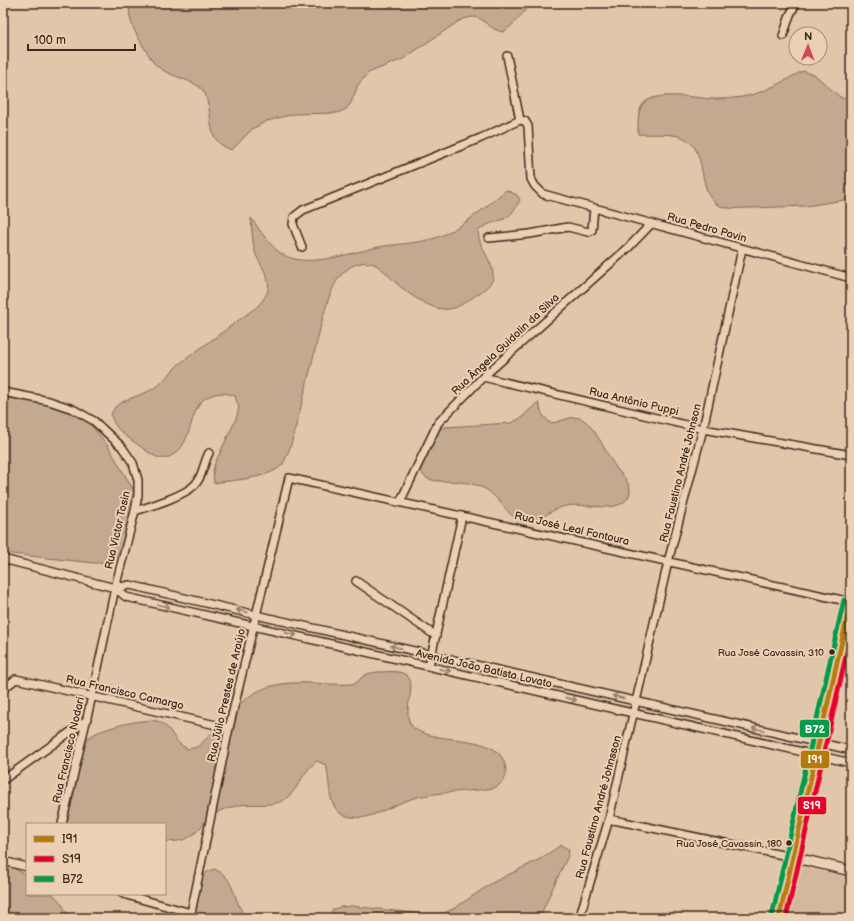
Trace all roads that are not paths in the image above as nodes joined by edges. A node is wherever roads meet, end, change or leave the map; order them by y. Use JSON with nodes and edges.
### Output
{"nodes":[{"id":1,"x":796,"y":3,"type":"edge"},
{"id":2,"x":783,"y":36,"type":"dead end"},
{"id":3,"x":507,"y":56,"type":"dead end"},
{"id":4,"x":520,"y":120,"type":"junction"},
{"id":5,"x":594,"y":208,"type":"junction"},
{"id":6,"x":652,"y":223,"type":"junction"},
{"id":7,"x":489,"y":238,"type":"dead end"},
{"id":8,"x":302,"y":247,"type":"dead end"},
{"id":9,"x":742,"y":248,"type":"junction"},
{"id":10,"x":851,"y":278,"type":"edge"},
{"id":11,"x":483,"y":377,"type":"junction"},
{"id":12,"x":3,"y":392,"type":"edge"},
{"id":13,"x":703,"y":429,"type":"junction"},
{"id":14,"x":209,"y":453,"type":"dead end"},
{"id":15,"x":851,"y":455,"type":"edge"},
{"id":16,"x":288,"y":478,"type":"joint"},
{"id":17,"x":400,"y":502,"type":"junction"},
{"id":18,"x":135,"y":511,"type":"junction"},
{"id":19,"x":462,"y":516,"type":"junction"},
{"id":20,"x":3,"y":559,"type":"edge"},
{"id":21,"x":668,"y":562,"type":"junction"},
{"id":22,"x":356,"y":581,"type":"dead end"},
{"id":23,"x":115,"y":588,"type":"junction"},
{"id":24,"x":851,"y":601,"type":"edge"},
{"id":25,"x":256,"y":615,"type":"junction"},
{"id":26,"x":254,"y":626,"type":"junction"},
{"id":27,"x":436,"y":636,"type":"junction"},
{"id":28,"x":432,"y":655,"type":"junction"},
{"id":29,"x":429,"y":666,"type":"junction"},
{"id":30,"x":3,"y":689,"type":"edge"},
{"id":31,"x":92,"y":696,"type":"junction"},
{"id":32,"x":636,"y":701,"type":"junction"},
{"id":33,"x":633,"y":713,"type":"junction"},
{"id":34,"x":87,"y":720,"type":"junction"},
{"id":35,"x":229,"y":728,"type":"junction"},
{"id":36,"x":782,"y":735,"type":"junction"},
{"id":37,"x":818,"y":743,"type":"junction"},
{"id":38,"x":779,"y":747,"type":"junction"},
{"id":39,"x":851,"y":750,"type":"edge"},
{"id":40,"x":816,"y":755,"type":"junction"},
{"id":41,"x":851,"y":763,"type":"edge"},
{"id":42,"x":3,"y":780,"type":"edge"},
{"id":43,"x":609,"y":819,"type":"junction"},
{"id":44,"x":62,"y":823,"type":"edge"},
{"id":45,"x":792,"y":857,"type":"junction"},
{"id":46,"x":3,"y":861,"type":"edge"},
{"id":47,"x":26,"y":867,"type":"edge"},
{"id":48,"x":851,"y":871,"type":"edge"},
{"id":49,"x":126,"y":895,"type":"edge"},
{"id":50,"x":190,"y":916,"type":"edge"},
{"id":51,"x":580,"y":918,"type":"edge"},
{"id":52,"x":779,"y":918,"type":"edge"}],
"edges":[{"from":1,"to":2,"type":"street"},
{"from":3,"to":4,"type":"street","name":"Rua Pedro Pavin"},
{"from":4,"to":5,"type":"street","name":"Rua Pedro Pavin"},
{"from":4,"to":8,"type":"street"},
{"from":5,"to":6,"type":"street","name":"Rua Pedro Pavin"},
{"from":5,"to":7,"type":"street"},
{"from":6,"to":9,"type":"street","name":"Rua Pedro Pavin"},
{"from":6,"to":11,"type":"street","name":"Rua Ângela Guidolin da Silva"},
{"from":9,"to":10,"type":"street","name":"Rua Pedro Pavin"},
{"from":9,"to":13,"type":"street","name":"Rua Faustino André Johnson"},
{"from":11,"to":13,"type":"street","name":"Rua Antônio Puppi"},
{"from":11,"to":17,"type":"street","name":"Rua Ângela Guidolin da Silva"},
{"from":12,"to":18,"type":"street","name":"Rua Victor Tosin"},
{"from":13,"to":15,"type":"street","name":"Rua Antônio Puppi"},
{"from":13,"to":21,"type":"street","name":"Rua Faustino André Johnson"},
{"from":14,"to":18,"type":"street"},
{"from":16,"to":17,"type":"street","name":"Rua José Leal Fontoura"},
{"from":16,"to":25,"type":"street","name":"Rua Júlio Prestes de Araújo"},
{"from":17,"to":19,"type":"street","name":"Rua José Leal Fontoura"},
{"from":18,"to":23,"type":"street","name":"Rua Victor Tosin"},
{"from":19,"to":21,"type":"street","name":"Rua José Leal Fontoura"},
{"from":19,"to":27,"type":"street"},
{"from":20,"to":23,"type":"street","name":"Avenida João Batista Lovato"},
{"from":21,"to":24,"type":"street","name":"Rua José Leal Fontoura"},
{"from":21,"to":32,"type":"street","name":"Rua Faustino André Johnson"},
{"from":22,"to":27,"type":"street"},
{"from":25,"to":23,"type":"street","name":"Avenida João Batista Lovato","one_way":true},
{"from":23,"to":26,"type":"street","name":"Avenida João Batista Lovato","one_way":true},
{"from":23,"to":31,"type":"street","name":"Rua Francisco Nodari"},
{"from":24,"to":37,"type":"main road"},
{"from":25,"to":26,"type":"street","name":"Rua Júlio Prestes de Araújo"},
{"from":28,"to":25,"type":"street","name":"Avenida João Batista Lovato","one_way":true},
{"from":26,"to":29,"type":"street","name":"Avenida João Batista Lovato","one_way":true},
{"from":26,"to":35,"type":"street","name":"Rua Júlio Prestes de Araújo"},
{"from":27,"to":28,"type":"street"},
{"from":28,"to":29,"type":"street"},
{"from":32,"to":28,"type":"street","name":"Avenida João Batista Lovato","one_way":true},
{"from":29,"to":33,"type":"street","name":"Avenida João Batista Lovato","one_way":true},
{"from":30,"to":31,"type":"street","name":"Rua Francisco Camargo"},
{"from":31,"to":34,"type":"street","name":"Rua Francisco Nodari"},
{"from":31,"to":35,"type":"street","name":"Rua Francisco Camargo"},
{"from":32,"to":33,"type":"street","name":"Rua Faustino André Johnsson"},
{"from":36,"to":32,"type":"street","name":"Avenida João Batista Lovato","one_way":true},
{"from":33,"to":38,"type":"street","name":"Avenida João Batista Lovato"},
{"from":33,"to":43,"type":"street","name":"Rua Faustino André Johnsson"},
{"from":34,"to":42,"type":"street"},
{"from":34,"to":44,"type":"street","name":"Rua Francisco Nodari"},
{"from":35,"to":50,"type":"street","name":"Rua Júlio Prestes de Araújo"},
{"from":36,"to":37,"type":"street","name":"Avenida João Batista Lovato"},
{"from":36,"to":38,"type":"street"},
{"from":37,"to":39,"type":"street","name":"Avenida João Batista Lovato"},
{"from":37,"to":40,"type":"main road"},
{"from":38,"to":40,"type":"street","name":"Avenida João Batista Lovato"},
{"from":40,"to":41,"type":"street","name":"Avenida João Batista Lovato"},
{"from":40,"to":45,"type":"main road"},
{"from":43,"to":45,"type":"street"},
{"from":43,"to":51,"type":"street","name":"Rua Faustino André Johnsson"},
{"from":45,"to":48,"type":"main road"},
{"from":45,"to":52,"type":"main road"},
{"from":46,"to":47,"type":"street"},
{"from":49,"to":50,"type":"street"}]}
